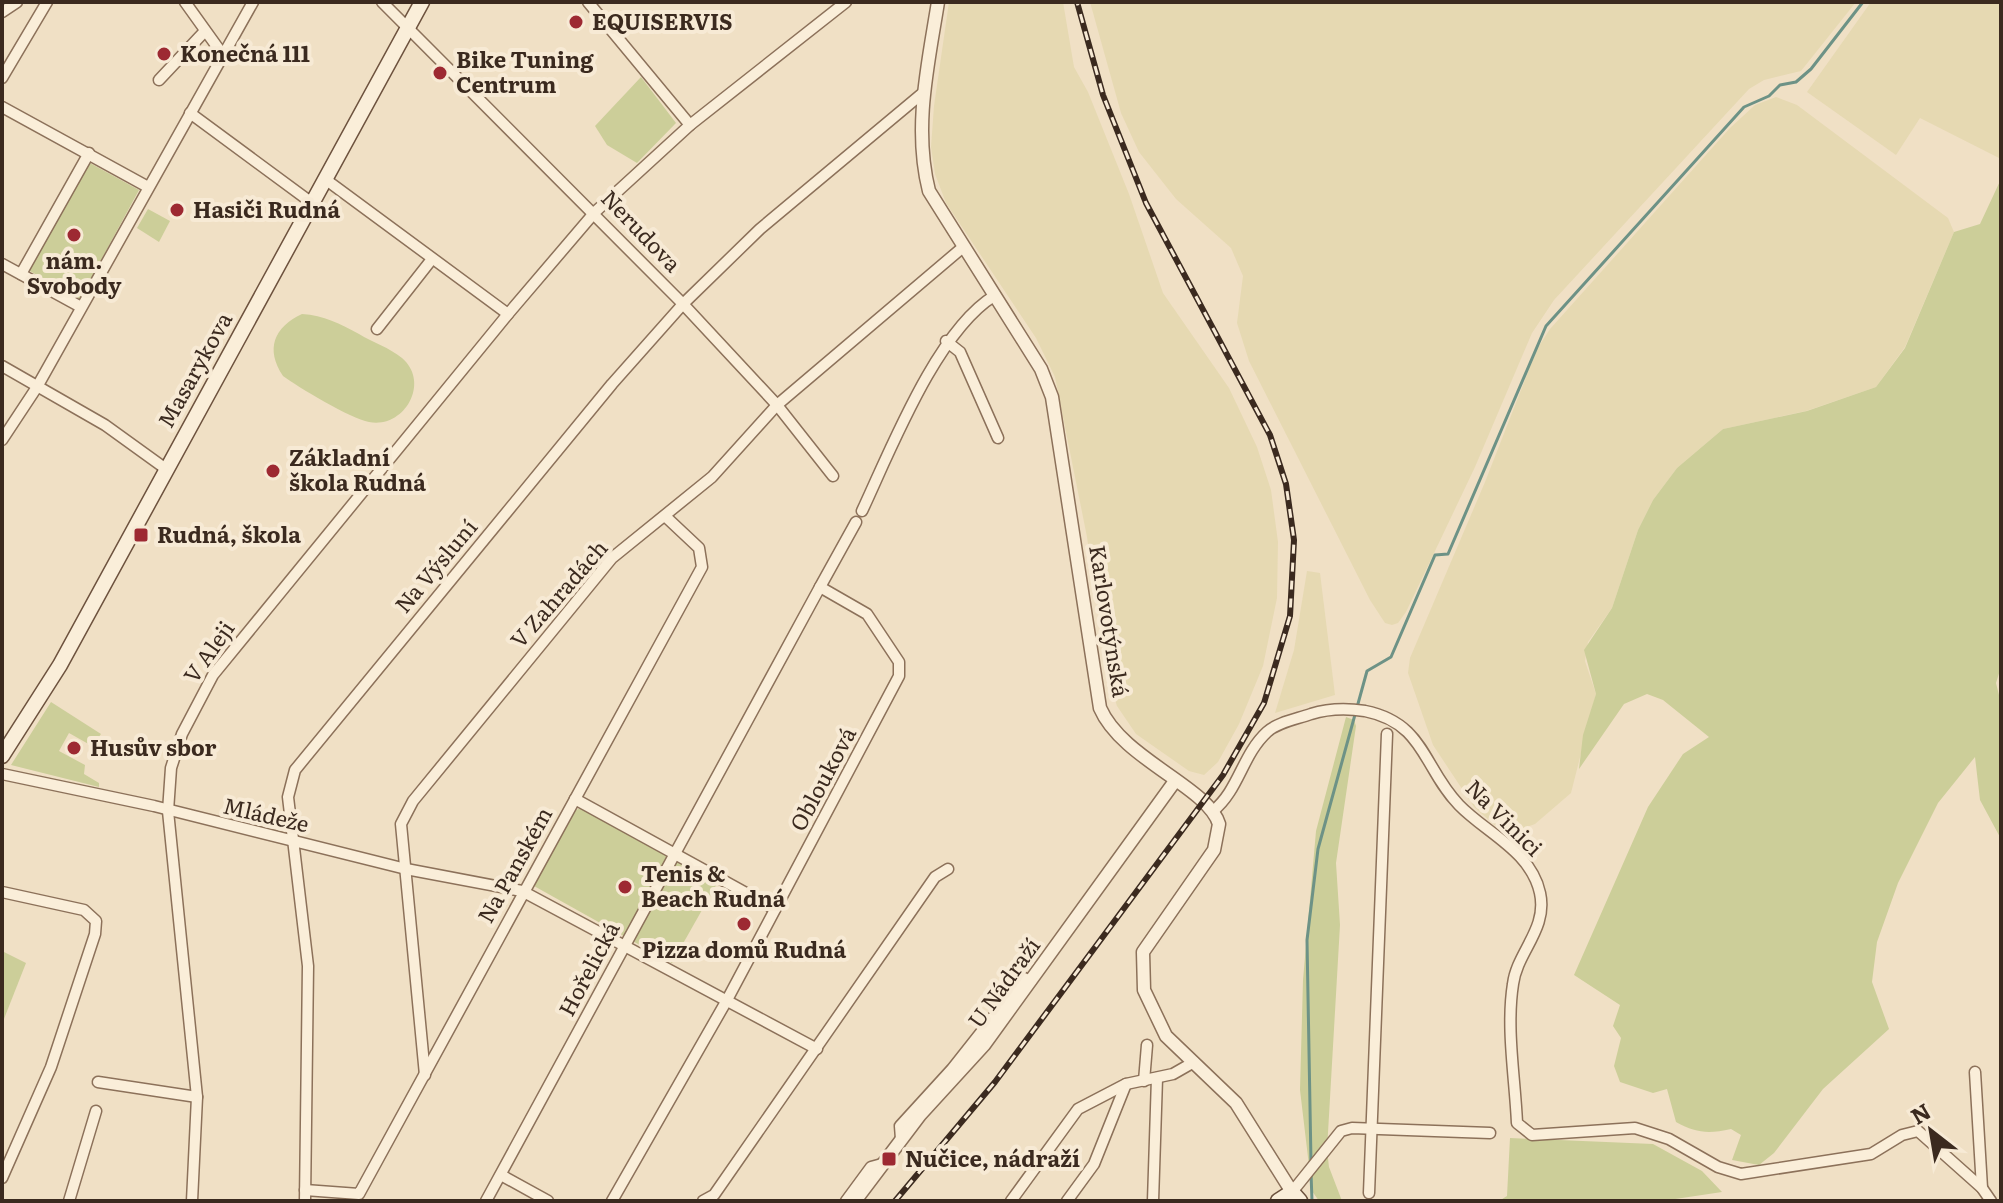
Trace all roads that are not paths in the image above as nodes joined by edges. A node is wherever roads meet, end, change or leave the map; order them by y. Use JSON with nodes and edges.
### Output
{"nodes":[{"id":1,"x":17,"y":2,"type":"edge"},
{"id":2,"x":47,"y":2,"type":"edge"},
{"id":3,"x":185,"y":2,"type":"edge"},
{"id":4,"x":253,"y":2,"type":"edge"},
{"id":5,"x":382,"y":2,"type":"edge"},
{"id":6,"x":422,"y":2,"type":"edge"},
{"id":7,"x":588,"y":2,"type":"edge"},
{"id":8,"x":846,"y":2,"type":"edge"},
{"id":9,"x":938,"y":2,"type":"edge"},
{"id":10,"x":2,"y":12,"type":"edge"},
{"id":11,"x":408,"y":26,"type":"junction"},
{"id":12,"x":205,"y":31,"type":"junction"},
{"id":13,"x":223,"y":55,"type":"junction"},
{"id":14,"x":2,"y":78,"type":"edge"},
{"id":15,"x":159,"y":80,"type":"dead end"},
{"id":16,"x":924,"y":92,"type":"junction"},
{"id":17,"x":2,"y":107,"type":"edge"},
{"id":18,"x":190,"y":113,"type":"junction"},
{"id":19,"x":690,"y":125,"type":"junction"},
{"id":20,"x":89,"y":153,"type":"junction"},
{"id":21,"x":325,"y":179,"type":"junction"},
{"id":22,"x":148,"y":187,"type":"junction"},
{"id":23,"x":312,"y":203,"type":"junction"},
{"id":24,"x":595,"y":212,"type":"junction"},
{"id":25,"x":962,"y":248,"type":"junction"},
{"id":26,"x":432,"y":259,"type":"junction"},
{"id":27,"x":2,"y":264,"type":"edge"},
{"id":28,"x":21,"y":274,"type":"junction"},
{"id":29,"x":994,"y":296,"type":"junction"},
{"id":30,"x":683,"y":304,"type":"junction"},
{"id":31,"x":81,"y":307,"type":"junction"},
{"id":32,"x":508,"y":314,"type":"junction"},
{"id":33,"x":377,"y":329,"type":"dead end"},
{"id":34,"x":946,"y":341,"type":"junction"},
{"id":35,"x":2,"y":366,"type":"edge"},
{"id":36,"x":37,"y":387,"type":"junction"},
{"id":37,"x":777,"y":405,"type":"junction"},
{"id":38,"x":998,"y":438,"type":"dead end"},
{"id":39,"x":2,"y":440,"type":"edge"},
{"id":40,"x":166,"y":469,"type":"junction"},
{"id":41,"x":833,"y":476,"type":"dead end"},
{"id":42,"x":666,"y":517,"type":"junction"},
{"id":43,"x":820,"y":587,"type":"junction"},
{"id":44,"x":1387,"y":734,"type":"dead end"},
{"id":45,"x":2,"y":756,"type":"edge"},
{"id":46,"x":2,"y":774,"type":"edge"},
{"id":47,"x":1175,"y":781,"type":"junction"},
{"id":48,"x":575,"y":799,"type":"junction"},
{"id":49,"x":168,"y":811,"type":"junction"},
{"id":50,"x":1213,"y":811,"type":"junction"},
{"id":51,"x":292,"y":841,"type":"junction"},
{"id":52,"x":674,"y":851,"type":"junction"},
{"id":53,"x":406,"y":869,"type":"junction"},
{"id":54,"x":948,"y":869,"type":"dead end"},
{"id":55,"x":522,"y":891,"type":"junction"},
{"id":56,"x":2,"y":892,"type":"edge"},
{"id":57,"x":775,"y":909,"type":"junction"},
{"id":58,"x":624,"y":946,"type":"junction"},
{"id":59,"x":727,"y":1000,"type":"junction"},
{"id":60,"x":1147,"y":1045,"type":"dead end"},
{"id":61,"x":817,"y":1049,"type":"junction"},
{"id":62,"x":1194,"y":1062,"type":"junction"},
{"id":63,"x":1975,"y":1072,"type":"dead end"},
{"id":64,"x":425,"y":1075,"type":"junction"},
{"id":65,"x":1157,"y":1078,"type":"junction"},
{"id":66,"x":1144,"y":1081,"type":"junction"},
{"id":67,"x":98,"y":1082,"type":"dead end"},
{"id":68,"x":1126,"y":1084,"type":"junction"},
{"id":69,"x":197,"y":1097,"type":"junction"},
{"id":70,"x":96,"y":1111,"type":"dead end"},
{"id":71,"x":1371,"y":1128,"type":"junction"},
{"id":72,"x":1490,"y":1133,"type":"dead end"},
{"id":73,"x":882,"y":1164,"type":"junction"},
{"id":74,"x":501,"y":1175,"type":"junction"},
{"id":75,"x":2,"y":1178,"type":"edge"},
{"id":76,"x":1982,"y":1188,"type":"junction"},
{"id":77,"x":1369,"y":1193,"type":"dead end"},
{"id":78,"x":305,"y":1195,"type":"edge"},
{"id":79,"x":1296,"y":1197,"type":"edge"},
{"id":80,"x":69,"y":1201,"type":"edge"},
{"id":81,"x":192,"y":1201,"type":"edge"},
{"id":82,"x":486,"y":1201,"type":"edge"},
{"id":83,"x":548,"y":1201,"type":"edge"},
{"id":84,"x":612,"y":1201,"type":"edge"},
{"id":85,"x":703,"y":1201,"type":"edge"},
{"id":86,"x":846,"y":1201,"type":"edge"},
{"id":87,"x":855,"y":1201,"type":"edge"},
{"id":88,"x":1011,"y":1201,"type":"edge"},
{"id":89,"x":1068,"y":1201,"type":"edge"},
{"id":90,"x":1153,"y":1201,"type":"edge"},
{"id":91,"x":1278,"y":1201,"type":"edge"},
{"id":92,"x":1991,"y":1201,"type":"edge"}],
"edges":[{"from":1,"to":10,"type":"street"},
{"from":2,"to":14,"type":"street"},
{"from":3,"to":12,"type":"street"},
{"from":4,"to":13,"type":"street"},
{"from":5,"to":11,"type":"street","name":"Nerudova"},
{"from":6,"to":11,"type":"main road","name":"Masarykova"},
{"from":7,"to":19,"type":"street"},
{"from":8,"to":19,"type":"street","name":"V Aleji"},
{"from":9,"to":16,"type":"street","name":"Karlovotýnská"},
{"from":11,"to":21,"type":"main road","name":"Masarykova"},
{"from":11,"to":24,"type":"street","name":"Nerudova"},
{"from":12,"to":13,"type":"street"},
{"from":12,"to":15,"type":"street"},
{"from":13,"to":18,"type":"street"},
{"from":16,"to":25,"type":"street","name":"Karlovotýnská"},
{"from":16,"to":30,"type":"street","name":"Na Výsluní"},
{"from":17,"to":20,"type":"street"},
{"from":18,"to":22,"type":"street"},
{"from":18,"to":23,"type":"street"},
{"from":19,"to":24,"type":"street","name":"V Aleji"},
{"from":20,"to":22,"type":"street"},
{"from":20,"to":28,"type":"street"},
{"from":21,"to":23,"type":"main road","name":"Masarykova"},
{"from":21,"to":26,"type":"street"},
{"from":22,"to":31,"type":"street"},
{"from":23,"to":40,"type":"main road","name":"Masarykova"},
{"from":24,"to":30,"type":"street","name":"Nerudova"},
{"from":24,"to":32,"type":"street","name":"V Aleji"},
{"from":25,"to":29,"type":"street","name":"Karlovotýnská"},
{"from":25,"to":37,"type":"street","name":"V Zahradách"},
{"from":26,"to":32,"type":"street"},
{"from":26,"to":33,"type":"street"},
{"from":27,"to":28,"type":"street"},
{"from":28,"to":31,"type":"street"},
{"from":29,"to":34,"type":"street"},
{"from":29,"to":47,"type":"street","name":"Karlovotýnská"},
{"from":30,"to":37,"type":"street","name":"Nerudova"},
{"from":30,"to":51,"type":"street","name":"Na Výsluní"},
{"from":31,"to":36,"type":"street"},
{"from":32,"to":49,"type":"street","name":"V Aleji"},
{"from":34,"to":38,"type":"street"},
{"from":34,"to":43,"type":"street"},
{"from":35,"to":36,"type":"street"},
{"from":36,"to":39,"type":"street"},
{"from":36,"to":40,"type":"street"},
{"from":37,"to":41,"type":"street","name":"Nerudova"},
{"from":37,"to":42,"type":"street","name":"V Zahradách"},
{"from":40,"to":45,"type":"main road","name":"Masarykova"},
{"from":42,"to":48,"type":"street","name":"Na Panském"},
{"from":42,"to":53,"type":"street","name":"V Zahradách"},
{"from":43,"to":52,"type":"street","name":"Hořelická"},
{"from":43,"to":57,"type":"street","name":"Oblouková"},
{"from":44,"to":71,"type":"street"},
{"from":46,"to":49,"type":"street","name":"Mládeže"},
{"from":47,"to":50,"type":"street","name":"Karlovotýnská"},
{"from":47,"to":73,"type":"street","name":"U Nádraží"},
{"from":48,"to":52,"type":"street"},
{"from":48,"to":55,"type":"street","name":"Na Panském"},
{"from":49,"to":51,"type":"street","name":"Mládeže"},
{"from":49,"to":69,"type":"street","name":"V Aleji"},
{"from":50,"to":62,"type":"street"},
{"from":50,"to":76,"type":"street","name":"Na Vinici"},
{"from":51,"to":53,"type":"street","name":"Mládeže"},
{"from":51,"to":78,"type":"street","name":"Na Výsluní"},
{"from":52,"to":57,"type":"street"},
{"from":52,"to":58,"type":"street","name":"Hořelická"},
{"from":53,"to":55,"type":"street","name":"Mládeže"},
{"from":53,"to":64,"type":"street","name":"V Zahradách"},
{"from":54,"to":61,"type":"street"},
{"from":55,"to":58,"type":"street","name":"Mládeže"},
{"from":55,"to":64,"type":"street","name":"Na Panském"},
{"from":56,"to":75,"type":"street"},
{"from":57,"to":59,"type":"street","name":"Oblouková"},
{"from":58,"to":59,"type":"street","name":"Mládeže"},
{"from":58,"to":74,"type":"street","name":"Hořelická"},
{"from":59,"to":61,"type":"street","name":"Mládeže"},
{"from":59,"to":84,"type":"street","name":"Oblouková"},
{"from":60,"to":66,"type":"street"},
{"from":61,"to":85,"type":"street"},
{"from":62,"to":65,"type":"street"},
{"from":62,"to":79,"type":"street"},
{"from":63,"to":76,"type":"street"},
{"from":64,"to":78,"type":"street","name":"Na Panském"},
{"from":65,"to":66,"type":"street"},
{"from":65,"to":90,"type":"street"},
{"from":66,"to":68,"type":"street"},
{"from":67,"to":69,"type":"street"},
{"from":68,"to":88,"type":"street"},
{"from":68,"to":89,"type":"street"},
{"from":69,"to":81,"type":"street","name":"V Aleji"},
{"from":70,"to":80,"type":"street"},
{"from":71,"to":72,"type":"street"},
{"from":71,"to":77,"type":"street"},
{"from":71,"to":79,"type":"street"},
{"from":73,"to":86,"type":"street"},
{"from":73,"to":87,"type":"street","name":"U Nádraží"},
{"from":74,"to":82,"type":"street","name":"Hořelická"},
{"from":74,"to":83,"type":"street"},
{"from":76,"to":92,"type":"street"},
{"from":79,"to":91,"type":"main road"}]}
